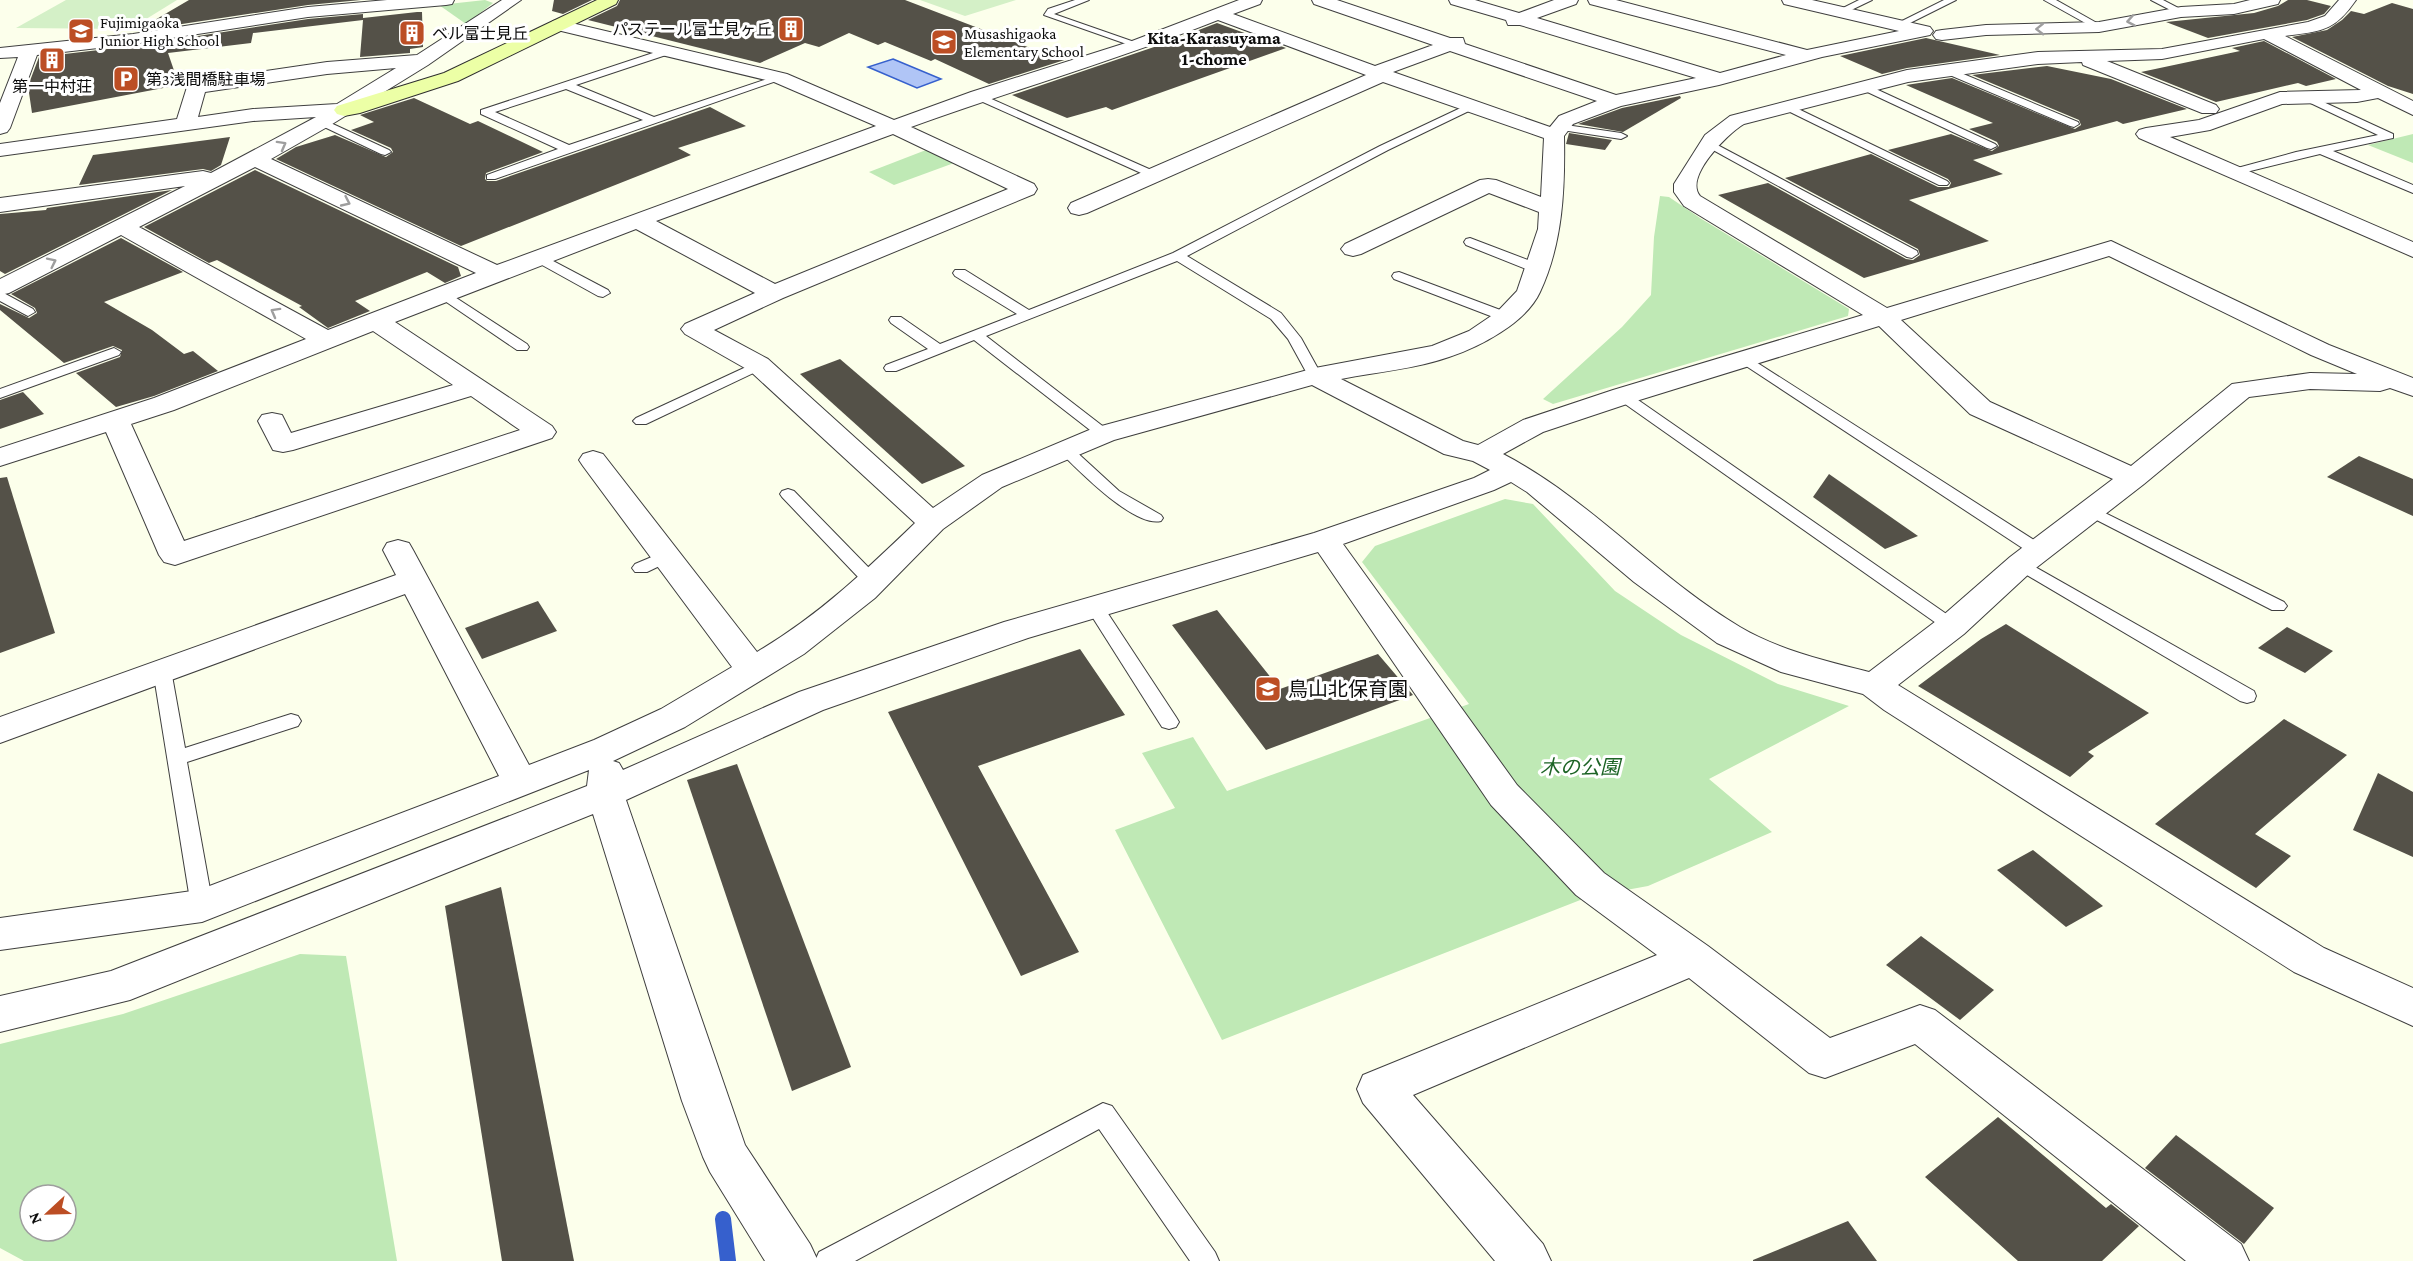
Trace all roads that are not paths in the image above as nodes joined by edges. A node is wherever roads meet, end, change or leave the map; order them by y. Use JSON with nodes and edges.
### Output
{"nodes":[{"id":1,"x":446,"y":0,"type":"edge"},
{"id":2,"x":513,"y":0,"type":"edge"},
{"id":3,"x":610,"y":0,"type":"edge"},
{"id":4,"x":1084,"y":0,"type":"edge"},
{"id":5,"x":1254,"y":0,"type":"edge"},
{"id":6,"x":1320,"y":0,"type":"edge"},
{"id":7,"x":1456,"y":0,"type":"edge"},
{"id":8,"x":1570,"y":0,"type":"edge"},
{"id":9,"x":1596,"y":0,"type":"edge"},
{"id":10,"x":1790,"y":0,"type":"edge"},
{"id":11,"x":1867,"y":0,"type":"edge"},
{"id":12,"x":1951,"y":0,"type":"edge"},
{"id":13,"x":2049,"y":0,"type":"edge"},
{"id":14,"x":2156,"y":0,"type":"edge"},
{"id":15,"x":2348,"y":0,"type":"edge"},
{"id":16,"x":2264,"y":1,"type":"edge"},
{"id":17,"x":1840,"y":12,"type":"junction"},
{"id":18,"x":2181,"y":12,"type":"junction"},
{"id":19,"x":1217,"y":14,"type":"junction"},
{"id":20,"x":1518,"y":19,"type":"junction"},
{"id":21,"x":559,"y":25,"type":"junction"},
{"id":22,"x":1899,"y":25,"type":"junction"},
{"id":23,"x":2098,"y":27,"type":"junction"},
{"id":24,"x":1933,"y":33,"type":"junction"},
{"id":25,"x":2268,"y":34,"type":"junction"},
{"id":26,"x":1138,"y":45,"type":"junction"},
{"id":27,"x":1450,"y":45,"type":"junction"},
{"id":28,"x":30,"y":50,"type":"junction"},
{"id":29,"x":668,"y":51,"type":"junction"},
{"id":30,"x":0,"y":53,"type":"edge"},
{"id":31,"x":1808,"y":55,"type":"junction"},
{"id":32,"x":2077,"y":56,"type":"junction"},
{"id":33,"x":2038,"y":58,"type":"junction"},
{"id":34,"x":421,"y":61,"type":"junction"},
{"id":35,"x":1949,"y":71,"type":"junction"},
{"id":36,"x":1378,"y":74,"type":"junction"},
{"id":37,"x":780,"y":78,"type":"junction"},
{"id":38,"x":1719,"y":79,"type":"junction"},
{"id":39,"x":566,"y":85,"type":"junction"},
{"id":40,"x":1865,"y":87,"type":"junction"},
{"id":41,"x":2381,"y":92,"type":"junction"},
{"id":42,"x":978,"y":96,"type":"junction"},
{"id":43,"x":2306,"y":97,"type":"junction"},
{"id":44,"x":1615,"y":101,"type":"junction"},
{"id":45,"x":5,"y":102,"type":"edge"},
{"id":46,"x":1469,"y":107,"type":"junction"},
{"id":47,"x":1788,"y":107,"type":"junction"},
{"id":48,"x":2209,"y":109,"type":"dead end"},
{"id":49,"x":2413,"y":109,"type":"edge"},
{"id":50,"x":344,"y":110,"type":"junction"},
{"id":51,"x":652,"y":120,"type":"junction"},
{"id":52,"x":322,"y":122,"type":"junction"},
{"id":53,"x":186,"y":124,"type":"junction"},
{"id":54,"x":2074,"y":124,"type":"dead end"},
{"id":55,"x":894,"y":127,"type":"junction"},
{"id":56,"x":0,"y":128,"type":"edge"},
{"id":57,"x":1556,"y":131,"type":"junction"},
{"id":58,"x":1621,"y":136,"type":"dead end"},
{"id":59,"x":1708,"y":143,"type":"junction"},
{"id":60,"x":1991,"y":146,"type":"dead end"},
{"id":61,"x":568,"y":149,"type":"junction"},
{"id":62,"x":0,"y":150,"type":"edge"},
{"id":63,"x":2321,"y":150,"type":"junction"},
{"id":64,"x":385,"y":152,"type":"dead end"},
{"id":65,"x":255,"y":159,"type":"junction"},
{"id":66,"x":2234,"y":172,"type":"junction"},
{"id":67,"x":1154,"y":175,"type":"junction"},
{"id":68,"x":219,"y":176,"type":"junction"},
{"id":69,"x":491,"y":177,"type":"dead end"},
{"id":70,"x":1943,"y":183,"type":"dead end"},
{"id":71,"x":2413,"y":189,"type":"edge"},
{"id":72,"x":0,"y":205,"type":"edge"},
{"id":73,"x":1078,"y":208,"type":"dead end"},
{"id":74,"x":1551,"y":209,"type":"junction"},
{"id":75,"x":638,"y":221,"type":"junction"},
{"id":76,"x":123,"y":227,"type":"junction"},
{"id":77,"x":1470,"y":242,"type":"dead end"},
{"id":78,"x":1353,"y":249,"type":"dead end"},
{"id":79,"x":2413,"y":250,"type":"edge"},
{"id":80,"x":1912,"y":254,"type":"dead end"},
{"id":81,"x":1178,"y":256,"type":"junction"},
{"id":82,"x":538,"y":257,"type":"junction"},
{"id":83,"x":1536,"y":268,"type":"junction"},
{"id":84,"x":496,"y":273,"type":"junction"},
{"id":85,"x":960,"y":273,"type":"dead end"},
{"id":86,"x":1399,"y":276,"type":"dead end"},
{"id":87,"x":0,"y":288,"type":"edge"},
{"id":88,"x":603,"y":293,"type":"dead end"},
{"id":89,"x":774,"y":293,"type":"junction"},
{"id":90,"x":444,"y":294,"type":"junction"},
{"id":91,"x":0,"y":295,"type":"edge"},
{"id":92,"x":28,"y":312,"type":"dead end"},
{"id":93,"x":1028,"y":315,"type":"junction"},
{"id":94,"x":1506,"y":317,"type":"junction"},
{"id":95,"x":1884,"y":317,"type":"junction"},
{"id":96,"x":896,"y":320,"type":"dead end"},
{"id":97,"x":376,"y":321,"type":"junction"},
{"id":98,"x":976,"y":335,"type":"junction"},
{"id":99,"x":327,"y":340,"type":"junction"},
{"id":100,"x":522,"y":347,"type":"dead end"},
{"id":101,"x":939,"y":350,"type":"junction"},
{"id":102,"x":114,"y":352,"type":"dead end"},
{"id":103,"x":1744,"y":359,"type":"junction"},
{"id":104,"x":759,"y":366,"type":"junction"},
{"id":105,"x":891,"y":368,"type":"dead end"},
{"id":106,"x":1315,"y":376,"type":"junction"},
{"id":107,"x":2406,"y":386,"type":"edge"},
{"id":108,"x":474,"y":387,"type":"junction"},
{"id":109,"x":0,"y":394,"type":"edge"},
{"id":110,"x":1623,"y":396,"type":"junction"},
{"id":111,"x":115,"y":420,"type":"junction"},
{"id":112,"x":272,"y":421,"type":"dead end"},
{"id":113,"x":641,"y":422,"type":"dead end"},
{"id":114,"x":1104,"y":434,"type":"junction"},
{"id":115,"x":1066,"y":450,"type":"junction"},
{"id":116,"x":0,"y":456,"type":"edge"},
{"id":117,"x":593,"y":460,"type":"dead end"},
{"id":118,"x":1497,"y":462,"type":"junction"},
{"id":119,"x":2134,"y":478,"type":"junction"},
{"id":120,"x":788,"y":494,"type":"dead end"},
{"id":121,"x":2091,"y":511,"type":"junction"},
{"id":122,"x":1155,"y":518,"type":"dead end"},
{"id":123,"x":932,"y":522,"type":"junction"},
{"id":124,"x":1325,"y":540,"type":"junction"},
{"id":125,"x":398,"y":550,"type":"dead end"},
{"id":126,"x":2030,"y":558,"type":"junction"},
{"id":127,"x":878,"y":577,"type":"junction"},
{"id":128,"x":414,"y":580,"type":"junction"},
{"id":129,"x":2278,"y":606,"type":"dead end"},
{"id":130,"x":1095,"y":607,"type":"junction"},
{"id":131,"x":1952,"y":626,"type":"junction"},
{"id":132,"x":162,"y":670,"type":"junction"},
{"id":133,"x":752,"y":670,"type":"junction"},
{"id":134,"x":1875,"y":685,"type":"junction"},
{"id":135,"x":2247,"y":696,"type":"dead end"},
{"id":136,"x":291,"y":721,"type":"dead end"},
{"id":137,"x":1169,"y":722,"type":"dead end"},
{"id":138,"x":0,"y":730,"type":"edge"},
{"id":139,"x":607,"y":749,"type":"junction"},
{"id":140,"x":177,"y":758,"type":"junction"},
{"id":141,"x":520,"y":782,"type":"junction"},
{"id":142,"x":605,"y":794,"type":"junction"},
{"id":143,"x":202,"y":906,"type":"junction"},
{"id":144,"x":0,"y":934,"type":"edge"},
{"id":145,"x":1693,"y":958,"type":"junction"},
{"id":146,"x":2413,"y":1008,"type":"edge"},
{"id":147,"x":0,"y":1014,"type":"edge"},
{"id":148,"x":793,"y":1261,"type":"edge"},
{"id":149,"x":828,"y":1261,"type":"edge"},
{"id":150,"x":1206,"y":1261,"type":"edge"},
{"id":151,"x":1526,"y":1261,"type":"edge"},
{"id":152,"x":2224,"y":1261,"type":"edge"}],
"edges":[{"from":1,"to":28,"type":"street"},
{"from":2,"to":34,"type":"street"},
{"from":3,"to":21,"type":"street"},
{"from":4,"to":26,"type":"lane"},
{"from":5,"to":19,"type":"street"},
{"from":6,"to":27,"type":"street"},
{"from":7,"to":20,"type":"street"},
{"from":8,"to":20,"type":"street"},
{"from":9,"to":31,"type":"street"},
{"from":10,"to":17,"type":"street"},
{"from":11,"to":17,"type":"lane"},
{"from":12,"to":22,"type":"lane"},
{"from":13,"to":23,"type":"lane"},
{"from":14,"to":18,"type":"lane"},
{"from":15,"to":25,"type":"street"},
{"from":16,"to":18,"type":"street"},
{"from":17,"to":22,"type":"street"},
{"from":18,"to":23,"type":"street","one_way":true},
{"from":19,"to":26,"type":"street"},
{"from":19,"to":36,"type":"street"},
{"from":20,"to":27,"type":"street"},
{"from":20,"to":38,"type":"street"},
{"from":21,"to":29,"type":"street"},
{"from":21,"to":50,"type":"street"},
{"from":22,"to":24,"type":"street"},
{"from":23,"to":24,"type":"street","one_way":true},
{"from":24,"to":31,"type":"street"},
{"from":24,"to":33,"type":"street"},
{"from":25,"to":32,"type":"street"},
{"from":25,"to":41,"type":"street"},
{"from":26,"to":42,"type":"street"},
{"from":27,"to":36,"type":"street"},
{"from":27,"to":44,"type":"street"},
{"from":28,"to":30,"type":"street"},
{"from":28,"to":45,"type":"street"},
{"from":29,"to":37,"type":"street"},
{"from":29,"to":39,"type":"lane"},
{"from":31,"to":38,"type":"street"},
{"from":32,"to":33,"type":"street"},
{"from":32,"to":48,"type":"street"},
{"from":33,"to":35,"type":"street"},
{"from":34,"to":50,"type":"street"},
{"from":34,"to":53,"type":"street"},
{"from":35,"to":40,"type":"street"},
{"from":35,"to":54,"type":"lane"},
{"from":36,"to":46,"type":"street"},
{"from":36,"to":67,"type":"street"},
{"from":37,"to":51,"type":"lane"},
{"from":37,"to":55,"type":"street"},
{"from":38,"to":44,"type":"street"},
{"from":39,"to":51,"type":"lane"},
{"from":39,"to":61,"type":"lane"},
{"from":40,"to":47,"type":"street"},
{"from":40,"to":60,"type":"lane"},
{"from":41,"to":43,"type":"street"},
{"from":41,"to":49,"type":"street"},
{"from":42,"to":55,"type":"street"},
{"from":42,"to":67,"type":"lane"},
{"from":43,"to":63,"type":"lane"},
{"from":43,"to":66,"type":"street"},
{"from":44,"to":57,"type":"street"},
{"from":45,"to":56,"type":"street"},
{"from":46,"to":57,"type":"street"},
{"from":46,"to":81,"type":"lane"},
{"from":47,"to":59,"type":"street"},
{"from":47,"to":70,"type":"lane"},
{"from":50,"to":52,"type":"street"},
{"from":50,"to":53,"type":"street"},
{"from":51,"to":61,"type":"lane"},
{"from":52,"to":64,"type":"lane"},
{"from":65,"to":52,"type":"street","one_way":true},
{"from":53,"to":62,"type":"street"},
{"from":55,"to":75,"type":"street"},
{"from":55,"to":89,"type":"street"},
{"from":57,"to":58,"type":"lane"},
{"from":57,"to":74,"type":"street"},
{"from":59,"to":80,"type":"lane"},
{"from":59,"to":95,"type":"street"},
{"from":61,"to":69,"type":"lane"},
{"from":63,"to":66,"type":"lane"},
{"from":63,"to":71,"type":"lane"},
{"from":65,"to":68,"type":"street"},
{"from":65,"to":84,"type":"street","one_way":true},
{"from":66,"to":79,"type":"street"},
{"from":67,"to":73,"type":"street"},
{"from":68,"to":72,"type":"street"},
{"from":68,"to":76,"type":"street"},
{"from":74,"to":78,"type":"street"},
{"from":74,"to":83,"type":"street"},
{"from":75,"to":82,"type":"street"},
{"from":75,"to":89,"type":"street"},
{"from":87,"to":76,"type":"street","one_way":true},
{"from":99,"to":76,"type":"street","one_way":true},
{"from":77,"to":83,"type":"lane"},
{"from":81,"to":93,"type":"lane"},
{"from":81,"to":106,"type":"lane"},
{"from":82,"to":84,"type":"street"},
{"from":82,"to":88,"type":"lane"},
{"from":83,"to":94,"type":"street"},
{"from":84,"to":90,"type":"street"},
{"from":85,"to":93,"type":"lane"},
{"from":86,"to":94,"type":"lane"},
{"from":89,"to":104,"type":"street"},
{"from":90,"to":97,"type":"street"},
{"from":90,"to":100,"type":"lane"},
{"from":91,"to":92,"type":"lane"},
{"from":93,"to":98,"type":"lane"},
{"from":94,"to":106,"type":"street"},
{"from":95,"to":103,"type":"street"},
{"from":95,"to":107,"type":"street"},
{"from":95,"to":119,"type":"street"},
{"from":96,"to":101,"type":"lane"},
{"from":97,"to":99,"type":"street"},
{"from":97,"to":108,"type":"street"},
{"from":98,"to":101,"type":"lane"},
{"from":98,"to":114,"type":"lane"},
{"from":99,"to":111,"type":"street"},
{"from":101,"to":105,"type":"lane"},
{"from":102,"to":109,"type":"lane"},
{"from":103,"to":110,"type":"street"},
{"from":103,"to":126,"type":"lane"},
{"from":104,"to":113,"type":"lane"},
{"from":104,"to":123,"type":"street"},
{"from":106,"to":114,"type":"street"},
{"from":106,"to":118,"type":"street"},
{"from":107,"to":119,"type":"street"},
{"from":108,"to":111,"type":"street"},
{"from":108,"to":112,"type":"street"},
{"from":110,"to":118,"type":"street"},
{"from":110,"to":131,"type":"lane"},
{"from":111,"to":116,"type":"street"},
{"from":114,"to":115,"type":"street"},
{"from":115,"to":122,"type":"lane"},
{"from":115,"to":123,"type":"street"},
{"from":117,"to":133,"type":"street"},
{"from":118,"to":124,"type":"street"},
{"from":118,"to":134,"type":"street"},
{"from":119,"to":121,"type":"street"},
{"from":120,"to":127,"type":"lane"},
{"from":121,"to":126,"type":"street"},
{"from":121,"to":129,"type":"lane"},
{"from":123,"to":127,"type":"street"},
{"from":124,"to":130,"type":"street"},
{"from":124,"to":145,"type":"street"},
{"from":125,"to":128,"type":"street"},
{"from":126,"to":131,"type":"street"},
{"from":126,"to":135,"type":"lane"},
{"from":127,"to":133,"type":"street"},
{"from":128,"to":132,"type":"street"},
{"from":128,"to":141,"type":"street"},
{"from":130,"to":137,"type":"lane"},
{"from":130,"to":142,"type":"street"},
{"from":131,"to":134,"type":"street"},
{"from":132,"to":138,"type":"street"},
{"from":132,"to":140,"type":"lane"},
{"from":133,"to":139,"type":"street"},
{"from":134,"to":146,"type":"street"},
{"from":136,"to":140,"type":"lane"},
{"from":139,"to":141,"type":"street"},
{"from":139,"to":142,"type":"street"},
{"from":140,"to":143,"type":"lane"},
{"from":141,"to":143,"type":"street"},
{"from":142,"to":147,"type":"street"},
{"from":142,"to":148,"type":"street"},
{"from":143,"to":144,"type":"street"},
{"from":145,"to":151,"type":"street"},
{"from":145,"to":152,"type":"street"},
{"from":149,"to":150,"type":"lane"}]}
